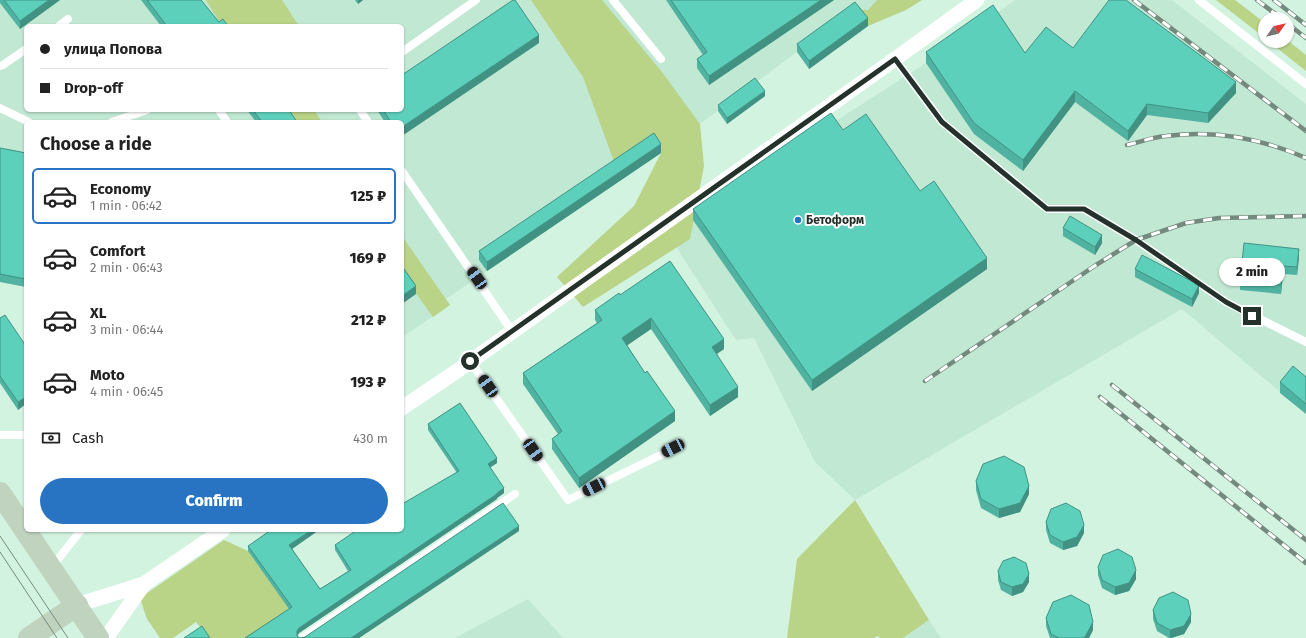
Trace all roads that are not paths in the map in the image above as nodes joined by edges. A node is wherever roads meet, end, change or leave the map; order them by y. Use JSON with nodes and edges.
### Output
{"nodes":[{"id":1,"x":476,"y":0,"type":"edge"},
{"id":2,"x":613,"y":0,"type":"edge"},
{"id":3,"x":976,"y":0,"type":"edge"},
{"id":4,"x":1199,"y":0,"type":"edge"},
{"id":5,"x":68,"y":19,"type":"dead end"},
{"id":6,"x":62,"y":24,"type":"edge"},
{"id":7,"x":24,"y":50,"type":"edge"},
{"id":8,"x":404,"y":51,"type":"edge"},
{"id":9,"x":661,"y":59,"type":"dead end"},
{"id":10,"x":895,"y":59,"type":"junction"},
{"id":11,"x":0,"y":66,"type":"edge"},
{"id":12,"x":1306,"y":84,"type":"edge"},
{"id":13,"x":0,"y":108,"type":"edge"},
{"id":14,"x":141,"y":112,"type":"edge"},
{"id":15,"x":25,"y":120,"type":"edge"},
{"id":16,"x":118,"y":120,"type":"edge"},
{"id":17,"x":404,"y":173,"type":"edge"},
{"id":18,"x":512,"y":331,"type":"junction"},
{"id":19,"x":1306,"y":342,"type":"edge"},
{"id":20,"x":470,"y":361,"type":"junction"},
{"id":21,"x":404,"y":407,"type":"edge"},
{"id":22,"x":0,"y":435,"type":"edge"},
{"id":23,"x":24,"y":435,"type":"edge"},
{"id":24,"x":673,"y":448,"type":"dead end"},
{"id":25,"x":0,"y":492,"type":"edge"},
{"id":26,"x":515,"y":494,"type":"dead end"},
{"id":27,"x":24,"y":528,"type":"edge"},
{"id":28,"x":27,"y":532,"type":"edge"},
{"id":29,"x":79,"y":532,"type":"edge"},
{"id":30,"x":220,"y":532,"type":"edge"},
{"id":31,"x":51,"y":568,"type":"junction"},
{"id":32,"x":144,"y":584,"type":"junction"},
{"id":33,"x":77,"y":605,"type":"junction"},
{"id":34,"x":29,"y":638,"type":"edge"},
{"id":35,"x":98,"y":638,"type":"edge"},
{"id":36,"x":106,"y":638,"type":"edge"},
{"id":37,"x":302,"y":638,"type":"edge"}],
"edges":[{"from":1,"to":8,"type":"lane"},
{"from":2,"to":9,"type":"lane"},
{"from":3,"to":10,"type":"street"},
{"from":4,"to":12,"type":"lane"},
{"from":5,"to":6,"type":"lane"},
{"from":7,"to":11,"type":"lane"},
{"from":10,"to":18,"type":"street"},
{"from":10,"to":19,"type":"lane"},
{"from":13,"to":15,"type":"lane"},
{"from":14,"to":16,"type":"lane"},
{"from":17,"to":18,"type":"lane"},
{"from":18,"to":20,"type":"street"},
{"from":20,"to":21,"type":"street"},
{"from":20,"to":24,"type":"lane"},
{"from":22,"to":23,"type":"lane"},
{"from":25,"to":27,"type":"main road"},
{"from":26,"to":37,"type":"lane"},
{"from":28,"to":31,"type":"main road"},
{"from":29,"to":31,"type":"lane"},
{"from":30,"to":32,"type":"street"},
{"from":31,"to":33,"type":"main road"},
{"from":32,"to":33,"type":"street"},
{"from":32,"to":36,"type":"street"},
{"from":33,"to":34,"type":"main road"},
{"from":33,"to":35,"type":"main road"}]}
